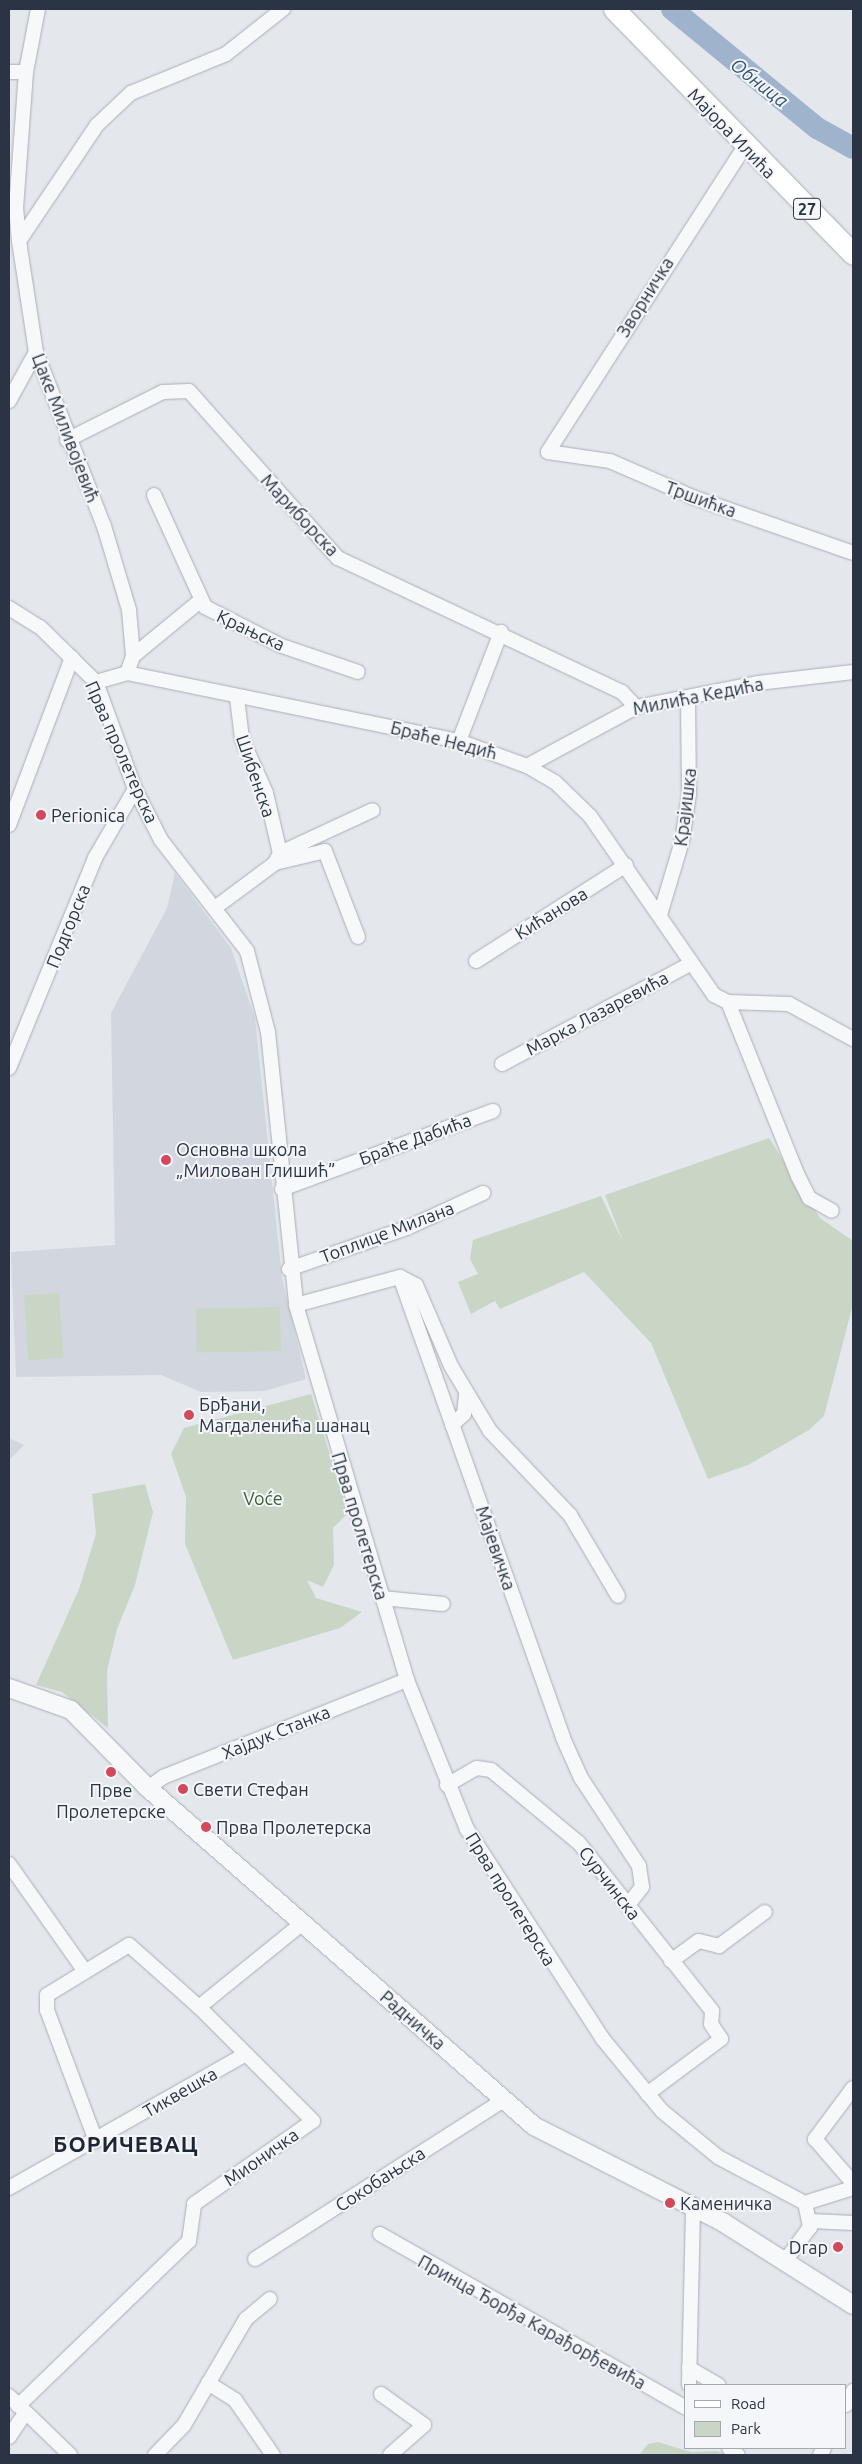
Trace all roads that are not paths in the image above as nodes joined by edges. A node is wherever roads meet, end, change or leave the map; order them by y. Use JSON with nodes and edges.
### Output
{"nodes":[{"id":1,"x":38,"y":9,"type":"edge"},
{"id":2,"x":284,"y":9,"type":"edge"},
{"id":3,"x":614,"y":9,"type":"edge"},
{"id":4,"x":9,"y":72,"type":"edge"},
{"id":5,"x":26,"y":72,"type":"junction"},
{"id":6,"x":746,"y":146,"type":"junction"},
{"id":7,"x":14,"y":151,"type":"edge"},
{"id":8,"x":19,"y":241,"type":"junction"},
{"id":9,"x":853,"y":254,"type":"edge"},
{"id":10,"x":36,"y":352,"type":"junction"},
{"id":11,"x":9,"y":402,"type":"edge"},
{"id":12,"x":67,"y":440,"type":"junction"},
{"id":13,"x":548,"y":452,"type":"joint"},
{"id":14,"x":154,"y":495,"type":"dead end"},
{"id":15,"x":853,"y":554,"type":"edge"},
{"id":16,"x":200,"y":601,"type":"junction"},
{"id":17,"x":9,"y":608,"type":"edge"},
{"id":18,"x":501,"y":632,"type":"junction"},
{"id":19,"x":133,"y":656,"type":"junction"},
{"id":20,"x":72,"y":657,"type":"junction"},
{"id":21,"x":358,"y":672,"type":"dead end"},
{"id":22,"x":853,"y":672,"type":"edge"},
{"id":23,"x":127,"y":673,"type":"junction"},
{"id":24,"x":96,"y":682,"type":"junction"},
{"id":25,"x":688,"y":697,"type":"junction"},
{"id":26,"x":237,"y":698,"type":"junction"},
{"id":27,"x":636,"y":707,"type":"junction"},
{"id":28,"x":459,"y":741,"type":"junction"},
{"id":29,"x":527,"y":766,"type":"junction"},
{"id":30,"x":135,"y":789,"type":"junction"},
{"id":31,"x":373,"y":810,"type":"dead end"},
{"id":32,"x":9,"y":825,"type":"edge"},
{"id":33,"x":278,"y":858,"type":"junction"},
{"id":34,"x":626,"y":865,"type":"junction"},
{"id":35,"x":216,"y":907,"type":"junction"},
{"id":36,"x":660,"y":915,"type":"junction"},
{"id":37,"x":358,"y":937,"type":"dead end"},
{"id":38,"x":476,"y":961,"type":"dead end"},
{"id":39,"x":692,"y":963,"type":"junction"},
{"id":40,"x":728,"y":1002,"type":"junction"},
{"id":41,"x":853,"y":1039,"type":"edge"},
{"id":42,"x":502,"y":1064,"type":"dead end"},
{"id":43,"x":9,"y":1068,"type":"edge"},
{"id":44,"x":492,"y":1111,"type":"dead end"},
{"id":45,"x":282,"y":1189,"type":"junction"},
{"id":46,"x":483,"y":1193,"type":"dead end"},
{"id":47,"x":832,"y":1211,"type":"dead end"},
{"id":48,"x":289,"y":1269,"type":"junction"},
{"id":49,"x":400,"y":1277,"type":"junction"},
{"id":50,"x":296,"y":1305,"type":"junction"},
{"id":51,"x":466,"y":1394,"type":"junction"},
{"id":52,"x":452,"y":1425,"type":"junction"},
{"id":53,"x":618,"y":1596,"type":"dead end"},
{"id":54,"x":382,"y":1598,"type":"junction"},
{"id":55,"x":442,"y":1604,"type":"dead end"},
{"id":56,"x":407,"y":1680,"type":"junction"},
{"id":57,"x":9,"y":1688,"type":"edge"},
{"id":58,"x":448,"y":1785,"type":"junction"},
{"id":59,"x":148,"y":1788,"type":"junction"},
{"id":60,"x":9,"y":1864,"type":"edge"},
{"id":61,"x":627,"y":1906,"type":"junction"},
{"id":62,"x":765,"y":1912,"type":"dead end"},
{"id":63,"x":304,"y":1922,"type":"junction"},
{"id":64,"x":670,"y":1961,"type":"junction"},
{"id":65,"x":84,"y":1970,"type":"junction"},
{"id":66,"x":199,"y":2008,"type":"junction"},
{"id":67,"x":246,"y":2054,"type":"junction"},
{"id":68,"x":853,"y":2088,"type":"edge"},
{"id":69,"x":647,"y":2094,"type":"junction"},
{"id":70,"x":504,"y":2100,"type":"junction"},
{"id":71,"x":96,"y":2141,"type":"junction"},
{"id":72,"x":853,"y":2182,"type":"edge"},
{"id":73,"x":9,"y":2188,"type":"edge"},
{"id":74,"x":853,"y":2188,"type":"edge"},
{"id":75,"x":805,"y":2204,"type":"junction"},
{"id":76,"x":693,"y":2205,"type":"junction"},
{"id":77,"x":812,"y":2221,"type":"junction"},
{"id":78,"x":853,"y":2222,"type":"edge"},
{"id":79,"x":380,"y":2234,"type":"dead end"},
{"id":80,"x":255,"y":2259,"type":"dead end"},
{"id":81,"x":785,"y":2261,"type":"junction"},
{"id":82,"x":270,"y":2299,"type":"dead end"},
{"id":83,"x":853,"y":2305,"type":"edge"},
{"id":84,"x":689,"y":2368,"type":"junction"},
{"id":85,"x":208,"y":2383,"type":"junction"},
{"id":86,"x":689,"y":2384,"type":"edge"},
{"id":87,"x":716,"y":2384,"type":"edge"},
{"id":88,"x":853,"y":2391,"type":"edge"},
{"id":89,"x":382,"y":2394,"type":"dead end"},
{"id":90,"x":847,"y":2403,"type":"edge"},
{"id":91,"x":17,"y":2405,"type":"edge"},
{"id":92,"x":684,"y":2407,"type":"edge"},
{"id":93,"x":9,"y":2437,"type":"edge"},
{"id":94,"x":70,"y":2455,"type":"edge"},
{"id":95,"x":155,"y":2455,"type":"edge"},
{"id":96,"x":273,"y":2455,"type":"edge"},
{"id":97,"x":390,"y":2455,"type":"edge"}],
"edges":[{"from":1,"to":5,"type":"street","name":"Цаке Миливојевић"},
{"from":2,"to":8,"type":"street"},
{"from":3,"to":6,"type":"main road","name":"Мајора Илића","number":"27"},
{"from":4,"to":5,"type":"street"},
{"from":5,"to":7,"type":"street","name":"Цаке Миливојевић"},
{"from":6,"to":9,"type":"main road","name":"Мајора Илића","number":"27"},
{"from":6,"to":13,"type":"street","name":"Зворничка"},
{"from":7,"to":8,"type":"street","name":"Цаке Миливојевић"},
{"from":8,"to":10,"type":"street","name":"Цаке Миливојевић"},
{"from":10,"to":11,"type":"street"},
{"from":10,"to":12,"type":"street","name":"Цаке Миливојевић"},
{"from":12,"to":18,"type":"street","name":"Мариборска"},
{"from":12,"to":19,"type":"street","name":"Цаке Миливојевић"},
{"from":13,"to":15,"type":"street","name":"Тршићка"},
{"from":14,"to":16,"type":"street","name":"Крањска"},
{"from":16,"to":19,"type":"street"},
{"from":16,"to":21,"type":"street","name":"Крањска"},
{"from":17,"to":20,"type":"street","name":"Прва пролетерска"},
{"from":18,"to":27,"type":"street","name":"Мариборска"},
{"from":18,"to":28,"type":"street"},
{"from":19,"to":23,"type":"street","name":"Цаке Миливојевић"},
{"from":20,"to":24,"type":"street","name":"Прва пролетерска"},
{"from":20,"to":32,"type":"street"},
{"from":22,"to":25,"type":"street","name":"Милића Кедића"},
{"from":23,"to":24,"type":"street","name":"Браће Недић"},
{"from":23,"to":26,"type":"street","name":"Браће Недић"},
{"from":24,"to":30,"type":"street","name":"Прва пролетерска"},
{"from":25,"to":27,"type":"street","name":"Милића Кедића"},
{"from":25,"to":36,"type":"street","name":"Крајишка"},
{"from":26,"to":28,"type":"street","name":"Браће Недић"},
{"from":26,"to":33,"type":"street","name":"Шибенска"},
{"from":27,"to":29,"type":"street","name":"Милића Кедића"},
{"from":28,"to":29,"type":"street","name":"Браће Недић"},
{"from":29,"to":34,"type":"street","name":"Браће Недић"},
{"from":30,"to":35,"type":"street","name":"Прва пролетерска"},
{"from":30,"to":43,"type":"street","name":"Подгорска"},
{"from":31,"to":33,"type":"street"},
{"from":33,"to":35,"type":"street"},
{"from":33,"to":37,"type":"street"},
{"from":34,"to":36,"type":"street","name":"Браће Недић"},
{"from":34,"to":38,"type":"street","name":"Кићанова"},
{"from":35,"to":45,"type":"street","name":"Прва пролетерска"},
{"from":36,"to":39,"type":"street","name":"Браће Недић"},
{"from":39,"to":40,"type":"street","name":"Браће Недић"},
{"from":39,"to":42,"type":"street","name":"Марка Лазаревића"},
{"from":40,"to":41,"type":"street"},
{"from":40,"to":47,"type":"street"},
{"from":44,"to":45,"type":"street","name":"Браће Дабића"},
{"from":45,"to":48,"type":"street","name":"Прва пролетерска"},
{"from":46,"to":48,"type":"street","name":"Топлице Милана"},
{"from":48,"to":50,"type":"street","name":"Прва пролетерска"},
{"from":49,"to":50,"type":"street"},
{"from":49,"to":51,"type":"street"},
{"from":49,"to":52,"type":"street","name":"Мајевичка"},
{"from":50,"to":54,"type":"street","name":"Прва пролетерска"},
{"from":51,"to":52,"type":"street"},
{"from":51,"to":53,"type":"street"},
{"from":52,"to":61,"type":"street","name":"Мајевичка"},
{"from":54,"to":55,"type":"street"},
{"from":54,"to":56,"type":"street","name":"Прва пролетерска"},
{"from":56,"to":58,"type":"street","name":"Прва пролетерска"},
{"from":56,"to":59,"type":"street","name":"Хајдук Станка"},
{"from":57,"to":59,"type":"street","name":"Радничка"},
{"from":58,"to":61,"type":"street","name":"Сурчинска"},
{"from":58,"to":69,"type":"street","name":"Прва пролетерска"},
{"from":59,"to":63,"type":"street","name":"Радничка"},
{"from":60,"to":65,"type":"street"},
{"from":61,"to":64,"type":"street","name":"Сурчинска"},
{"from":62,"to":64,"type":"street"},
{"from":63,"to":66,"type":"street"},
{"from":63,"to":70,"type":"street","name":"Радничка"},
{"from":64,"to":69,"type":"street","name":"Сурчинска"},
{"from":65,"to":66,"type":"street","name":"Мионичка"},
{"from":65,"to":71,"type":"street","name":"Мионичка"},
{"from":66,"to":67,"type":"street","name":"Мионичка"},
{"from":67,"to":71,"type":"street","name":"Тиквешка"},
{"from":67,"to":91,"type":"street","name":"Мионичка"},
{"from":68,"to":72,"type":"street"},
{"from":69,"to":75,"type":"street","name":"Прва пролетерска"},
{"from":70,"to":76,"type":"street","name":"Радничка"},
{"from":70,"to":80,"type":"street","name":"Сокобањска"},
{"from":71,"to":73,"type":"street","name":"Тиквешка"},
{"from":74,"to":75,"type":"street"},
{"from":75,"to":77,"type":"street"},
{"from":76,"to":81,"type":"street","name":"Радничка"},
{"from":76,"to":84,"type":"street"},
{"from":77,"to":78,"type":"street"},
{"from":77,"to":81,"type":"street"},
{"from":79,"to":92,"type":"street","name":"Принца Ђорђа Карађорђевића"},
{"from":81,"to":83,"type":"street","name":"Радничка"},
{"from":82,"to":85,"type":"street"},
{"from":84,"to":86,"type":"street"},
{"from":84,"to":87,"type":"street"},
{"from":85,"to":95,"type":"street"},
{"from":85,"to":96,"type":"street"},
{"from":88,"to":90,"type":"street"},
{"from":89,"to":97,"type":"street"},
{"from":91,"to":93,"type":"street","name":"Мионичка"},
{"from":91,"to":94,"type":"street"}]}
